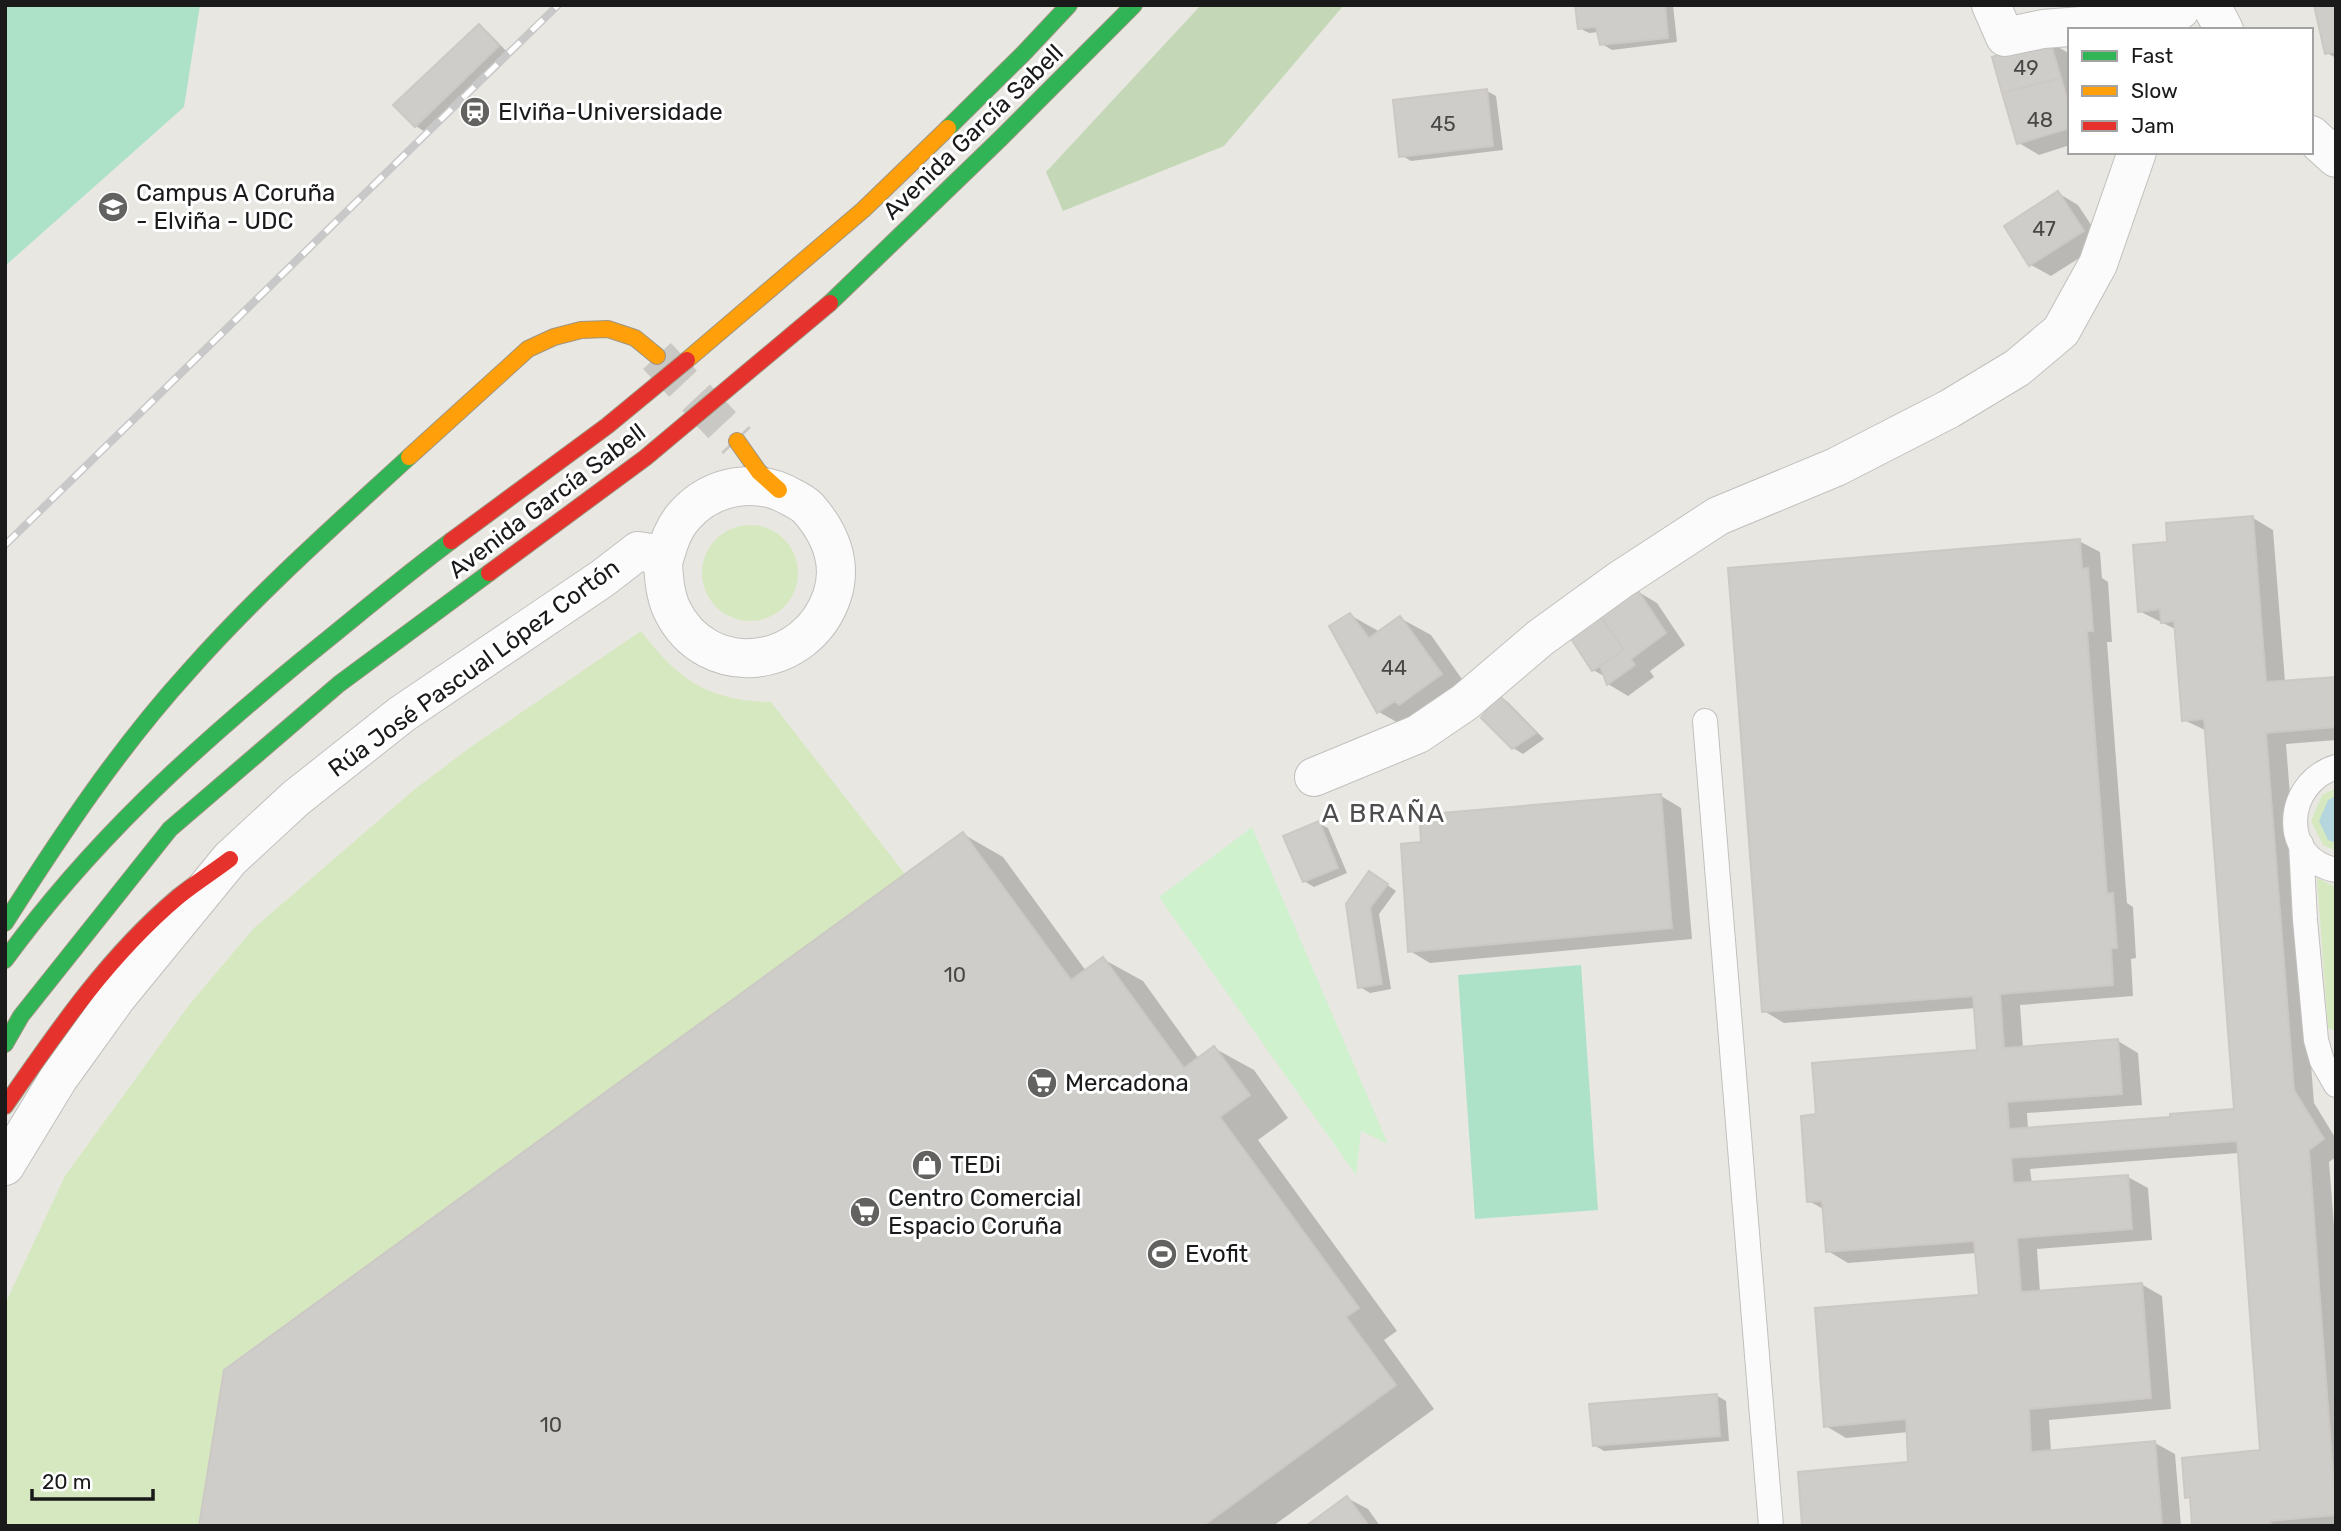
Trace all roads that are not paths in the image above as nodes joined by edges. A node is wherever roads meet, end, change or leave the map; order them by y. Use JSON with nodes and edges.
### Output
{"nodes":[{"id":1,"x":1069,"y":5,"type":"edge"},
{"id":2,"x":1134,"y":5,"type":"edge"},
{"id":3,"x":1991,"y":5,"type":"edge"},
{"id":4,"x":2188,"y":13,"type":"edge"},
{"id":5,"x":2220,"y":28,"type":"edge"},
{"id":6,"x":2313,"y":137,"type":"edge"},
{"id":7,"x":2136,"y":154,"type":"edge"},
{"id":8,"x":2336,"y":158,"type":"edge"},
{"id":9,"x":657,"y":356,"type":"tunnel mouth"},
{"id":10,"x":737,"y":441,"type":"tunnel mouth"},
{"id":11,"x":779,"y":490,"type":"junction"},
{"id":12,"x":663,"y":563,"type":"junction"},
{"id":13,"x":1705,"y":721,"type":"dead end"},
{"id":14,"x":2336,"y":767,"type":"edge"},
{"id":15,"x":1314,"y":777,"type":"dead end"},
{"id":16,"x":2301,"y":844,"type":"junction"},
{"id":17,"x":230,"y":859,"type":"junction"},
{"id":18,"x":2336,"y":870,"type":"edge"},
{"id":19,"x":5,"y":923,"type":"edge"},
{"id":20,"x":5,"y":960,"type":"edge"},
{"id":21,"x":5,"y":1044,"type":"edge"},
{"id":22,"x":2336,"y":1085,"type":"edge"},
{"id":23,"x":5,"y":1106,"type":"edge"},
{"id":24,"x":5,"y":1166,"type":"edge"},
{"id":25,"x":1771,"y":1526,"type":"edge"}],
"edges":[{"from":1,"to":20,"type":"main road","name":"Avenida García Sabell"},
{"from":2,"to":21,"type":"main road","name":"Avenida García Sabell"},
{"from":3,"to":4,"type":"street"},
{"from":4,"to":5,"type":"street"},
{"from":6,"to":8,"type":"street"},
{"from":7,"to":15,"type":"street"},
{"from":9,"to":19,"type":"main road"},
{"from":10,"to":11,"type":"main road"},
{"from":11,"to":12,"type":"street"},
{"from":11,"to":12,"type":"street"},
{"from":12,"to":17,"type":"street","name":"Rúa José Pascual López Cortón"},
{"from":13,"to":25,"type":"lane"},
{"from":14,"to":16,"type":"lane"},
{"from":16,"to":18,"type":"lane"},
{"from":16,"to":22,"type":"lane"},
{"from":17,"to":23,"type":"main road"},
{"from":17,"to":24,"type":"street","name":"Rúa José Pascual López Cortón"}]}
